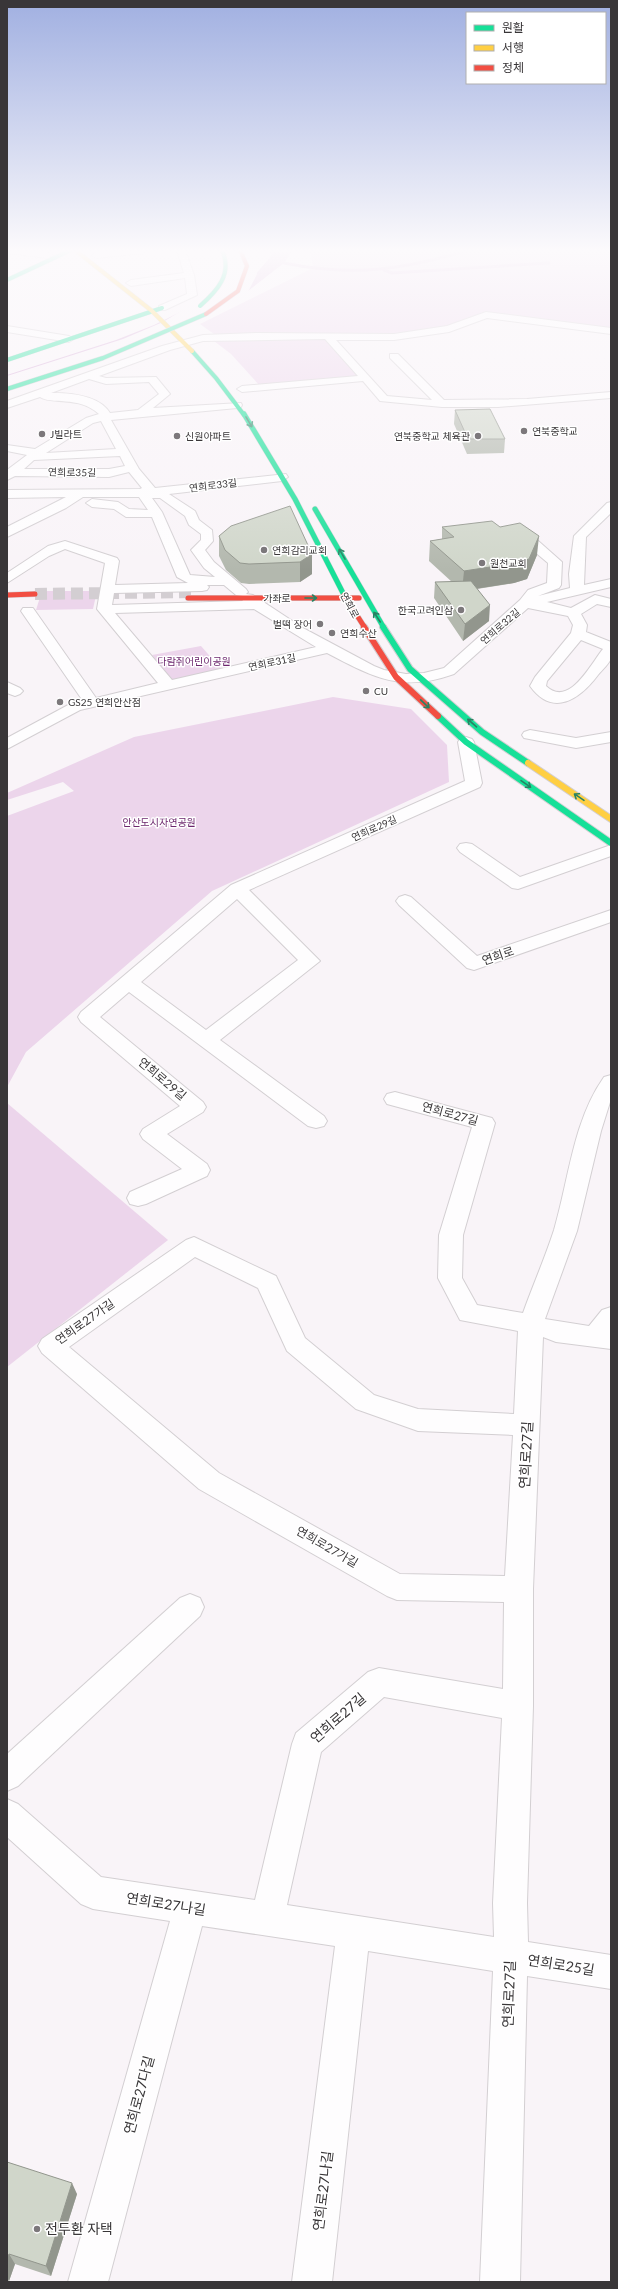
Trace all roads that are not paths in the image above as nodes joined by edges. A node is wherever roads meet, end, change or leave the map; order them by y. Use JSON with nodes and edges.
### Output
{"nodes":[{"id":1,"x":80,"y":357,"type":"edge"},
{"id":2,"x":106,"y":357,"type":"edge"},
{"id":3,"x":140,"y":357,"type":"edge"},
{"id":4,"x":200,"y":357,"type":"edge"},
{"id":5,"x":346,"y":357,"type":"edge"},
{"id":6,"x":395,"y":357,"type":"edge"},
{"id":7,"x":90,"y":376,"type":"junction"},
{"id":8,"x":366,"y":378,"type":"junction"},
{"id":9,"x":234,"y":379,"type":"dead end"},
{"id":10,"x":7,"y":380,"type":"edge"},
{"id":11,"x":7,"y":389,"type":"edge"},
{"id":12,"x":242,"y":389,"type":"junction"},
{"id":13,"x":611,"y":395,"type":"edge"},
{"id":14,"x":32,"y":396,"type":"junction"},
{"id":15,"x":248,"y":399,"type":"dead end"},
{"id":16,"x":442,"y":404,"type":"junction"},
{"id":17,"x":7,"y":405,"type":"edge"},
{"id":18,"x":237,"y":405,"type":"junction"},
{"id":19,"x":140,"y":413,"type":"junction"},
{"id":20,"x":104,"y":417,"type":"junction"},
{"id":21,"x":120,"y":447,"type":"junction"},
{"id":22,"x":7,"y":448,"type":"edge"},
{"id":23,"x":33,"y":455,"type":"junction"},
{"id":24,"x":132,"y":468,"type":"junction"},
{"id":25,"x":10,"y":474,"type":"edge"},
{"id":26,"x":282,"y":477,"type":"junction"},
{"id":27,"x":143,"y":493,"type":"junction"},
{"id":28,"x":7,"y":494,"type":"edge"},
{"id":29,"x":81,"y":494,"type":"junction"},
{"id":30,"x":310,"y":501,"type":"dead end"},
{"id":31,"x":68,"y":503,"type":"junction"},
{"id":32,"x":611,"y":506,"type":"edge"},
{"id":33,"x":157,"y":515,"type":"junction"},
{"id":34,"x":192,"y":519,"type":"junction"},
{"id":35,"x":7,"y":533,"type":"edge"},
{"id":36,"x":522,"y":534,"type":"edge"},
{"id":37,"x":7,"y":579,"type":"edge"},
{"id":38,"x":611,"y":583,"type":"edge"},
{"id":39,"x":361,"y":588,"type":"junction"},
{"id":40,"x":342,"y":589,"type":"junction"},
{"id":41,"x":577,"y":590,"type":"junction"},
{"id":42,"x":241,"y":592,"type":"junction"},
{"id":43,"x":7,"y":595,"type":"edge"},
{"id":44,"x":191,"y":595,"type":"tunnel mouth"},
{"id":45,"x":346,"y":598,"type":"junction"},
{"id":46,"x":366,"y":598,"type":"junction"},
{"id":47,"x":107,"y":599,"type":"junction"},
{"id":48,"x":7,"y":601,"type":"edge"},
{"id":49,"x":32,"y":602,"type":"junction"},
{"id":50,"x":611,"y":603,"type":"edge"},
{"id":51,"x":525,"y":604,"type":"junction"},
{"id":52,"x":573,"y":613,"type":"junction"},
{"id":53,"x":578,"y":634,"type":"junction"},
{"id":54,"x":329,"y":648,"type":"junction"},
{"id":55,"x":611,"y":648,"type":"edge"},
{"id":56,"x":396,"y":677,"type":"junction"},
{"id":57,"x":421,"y":678,"type":"junction"},
{"id":58,"x":168,"y":685,"type":"junction"},
{"id":59,"x":92,"y":703,"type":"junction"},
{"id":60,"x":530,"y":735,"type":"dead end"},
{"id":61,"x":611,"y":737,"type":"edge"},
{"id":62,"x":466,"y":742,"type":"junction"},
{"id":63,"x":7,"y":744,"type":"edge"},
{"id":64,"x":611,"y":819,"type":"edge"},
{"id":65,"x":611,"y":843,"type":"edge"},
{"id":66,"x":466,"y":848,"type":"dead end"},
{"id":67,"x":611,"y":850,"type":"edge"},
{"id":68,"x":237,"y":889,"type":"junction"},
{"id":69,"x":405,"y":901,"type":"dead end"},
{"id":70,"x":611,"y":916,"type":"edge"},
{"id":71,"x":128,"y":982,"type":"junction"},
{"id":72,"x":206,"y":1040,"type":"junction"},
{"id":73,"x":611,"y":1082,"type":"edge"},
{"id":74,"x":395,"y":1099,"type":"dead end"},
{"id":75,"x":316,"y":1120,"type":"dead end"},
{"id":76,"x":138,"y":1198,"type":"dead end"},
{"id":77,"x":611,"y":1318,"type":"edge"},
{"id":78,"x":531,"y":1324,"type":"junction"},
{"id":79,"x":603,"y":1338,"type":"edge"},
{"id":80,"x":528,"y":1425,"type":"junction"},
{"id":81,"x":520,"y":1589,"type":"junction"},
{"id":82,"x":190,"y":1607,"type":"dead end"},
{"id":83,"x":518,"y":1706,"type":"junction"},
{"id":84,"x":7,"y":1776,"type":"edge"},
{"id":85,"x":7,"y":1815,"type":"edge"},
{"id":86,"x":190,"y":1908,"type":"junction"},
{"id":87,"x":267,"y":1919,"type":"junction"},
{"id":88,"x":353,"y":1934,"type":"junction"},
{"id":89,"x":511,"y":1957,"type":"junction"},
{"id":90,"x":611,"y":1972,"type":"edge"},
{"id":91,"x":88,"y":2282,"type":"edge"},
{"id":92,"x":312,"y":2282,"type":"edge"},
{"id":93,"x":500,"y":2282,"type":"edge"}],
"edges":[{"from":1,"to":10,"type":"main road","bridge":true},
{"from":2,"to":11,"type":"main road","bridge":true},
{"from":3,"to":7,"type":"street"},
{"from":4,"to":18,"type":"main road","name":"연희로"},
{"from":5,"to":8,"type":"street"},
{"from":6,"to":16,"type":"street"},
{"from":7,"to":14,"type":"street"},
{"from":7,"to":19,"type":"street"},
{"from":8,"to":12,"type":"street"},
{"from":8,"to":16,"type":"street"},
{"from":9,"to":12,"type":"main road"},
{"from":12,"to":15,"type":"main road"},
{"from":13,"to":16,"type":"street"},
{"from":14,"to":17,"type":"street"},
{"from":14,"to":20,"type":"street"},
{"from":18,"to":19,"type":"street","name":"연희로35길"},
{"from":18,"to":26,"type":"main road","name":"연희로","one_way":true},
{"from":19,"to":20,"type":"street","name":"연희로35길"},
{"from":19,"to":21,"type":"street"},
{"from":20,"to":21,"type":"street"},
{"from":20,"to":23,"type":"street","name":"연희로35길"},
{"from":21,"to":23,"type":"street","name":"연희로35길"},
{"from":21,"to":24,"type":"street"},
{"from":22,"to":23,"type":"street"},
{"from":23,"to":25,"type":"street","name":"연희로35길"},
{"from":24,"to":25,"type":"street","name":"연희로35길"},
{"from":24,"to":27,"type":"street"},
{"from":26,"to":27,"type":"street","name":"연희로33길"},
{"from":26,"to":40,"type":"main road","name":"연희로"},
{"from":27,"to":29,"type":"street","name":"연희로33길"},
{"from":27,"to":33,"type":"street"},
{"from":27,"to":34,"type":"street","name":"연희로33길"},
{"from":28,"to":29,"type":"street","name":"연희로33길"},
{"from":29,"to":31,"type":"street"},
{"from":39,"to":30,"type":"main road","name":"연희로","one_way":true},
{"from":31,"to":33,"type":"street"},
{"from":31,"to":35,"type":"street"},
{"from":32,"to":41,"type":"street"},
{"from":33,"to":34,"type":"street"},
{"from":33,"to":42,"type":"street"},
{"from":34,"to":42,"type":"street","name":"연희로33길"},
{"from":36,"to":51,"type":"street"},
{"from":37,"to":47,"type":"street"},
{"from":38,"to":41,"type":"street","name":"연희로32길"},
{"from":39,"to":40,"type":"main road"},
{"from":39,"to":46,"type":"main road","name":"연희로"},
{"from":40,"to":42,"type":"main road"},
{"from":40,"to":45,"type":"main road","name":"연희로"},
{"from":41,"to":51,"type":"street","name":"연희로32길"},
{"from":42,"to":44,"type":"main road","name":"가좌로"},
{"from":42,"to":45,"type":"main road","name":"가좌로","one_way":true},
{"from":42,"to":47,"type":"street"},
{"from":42,"to":47,"type":"street"},
{"from":42,"to":54,"type":"street"},
{"from":43,"to":49,"type":"main road"},
{"from":45,"to":46,"type":"main road","name":"가좌로"},
{"from":45,"to":56,"type":"main road","name":"연희로"},
{"from":57,"to":46,"type":"main road","name":"연희로","one_way":true},
{"from":47,"to":58,"type":"street"},
{"from":48,"to":49,"type":"main road"},
{"from":49,"to":59,"type":"street"},
{"from":50,"to":52,"type":"street"},
{"from":51,"to":52,"type":"street"},
{"from":51,"to":57,"type":"street","name":"연희로32길"},
{"from":52,"to":53,"type":"street"},
{"from":53,"to":55,"type":"street"},
{"from":53,"to":55,"type":"street"},
{"from":54,"to":56,"type":"street"},
{"from":54,"to":58,"type":"street","name":"연희로31길"},
{"from":56,"to":57,"type":"street","name":"연희로32길"},
{"from":56,"to":62,"type":"main road","name":"연희로","one_way":true},
{"from":64,"to":57,"type":"main road","name":"연희로","one_way":true},
{"from":58,"to":59,"type":"street","name":"연희로31길"},
{"from":59,"to":63,"type":"street","name":"연희로31길"},
{"from":60,"to":61,"type":"street"},
{"from":62,"to":65,"type":"main road","name":"연희로","one_way":true},
{"from":62,"to":68,"type":"street","name":"연희로29길"},
{"from":66,"to":67,"type":"street"},
{"from":68,"to":71,"type":"street","name":"연희로29길"},
{"from":68,"to":72,"type":"street"},
{"from":69,"to":70,"type":"street","name":"연희로"},
{"from":71,"to":72,"type":"street"},
{"from":71,"to":76,"type":"street","name":"연희로29길"},
{"from":72,"to":75,"type":"street"},
{"from":73,"to":78,"type":"street","name":"연희로27길"},
{"from":74,"to":78,"type":"street","name":"연희로27길"},
{"from":77,"to":79,"type":"street"},
{"from":78,"to":79,"type":"street"},
{"from":78,"to":80,"type":"street","name":"연희로27길"},
{"from":80,"to":81,"type":"street","name":"연희로27길"},
{"from":80,"to":81,"type":"street","name":"연희로27가길"},
{"from":81,"to":83,"type":"street","name":"연희로27길"},
{"from":82,"to":84,"type":"street"},
{"from":83,"to":87,"type":"street","name":"연희로27길"},
{"from":83,"to":89,"type":"street","name":"연희로27길"},
{"from":85,"to":86,"type":"street","name":"연희로27나길"},
{"from":86,"to":87,"type":"street","name":"연희로27나길"},
{"from":86,"to":91,"type":"street","name":"연희로27다길"},
{"from":87,"to":88,"type":"street","name":"연희로27나길"},
{"from":88,"to":89,"type":"street","name":"연희로27나길"},
{"from":88,"to":92,"type":"street","name":"연희로27나길"},
{"from":89,"to":90,"type":"street","name":"연희로25길"},
{"from":89,"to":93,"type":"street","name":"연희로27길"}]}
